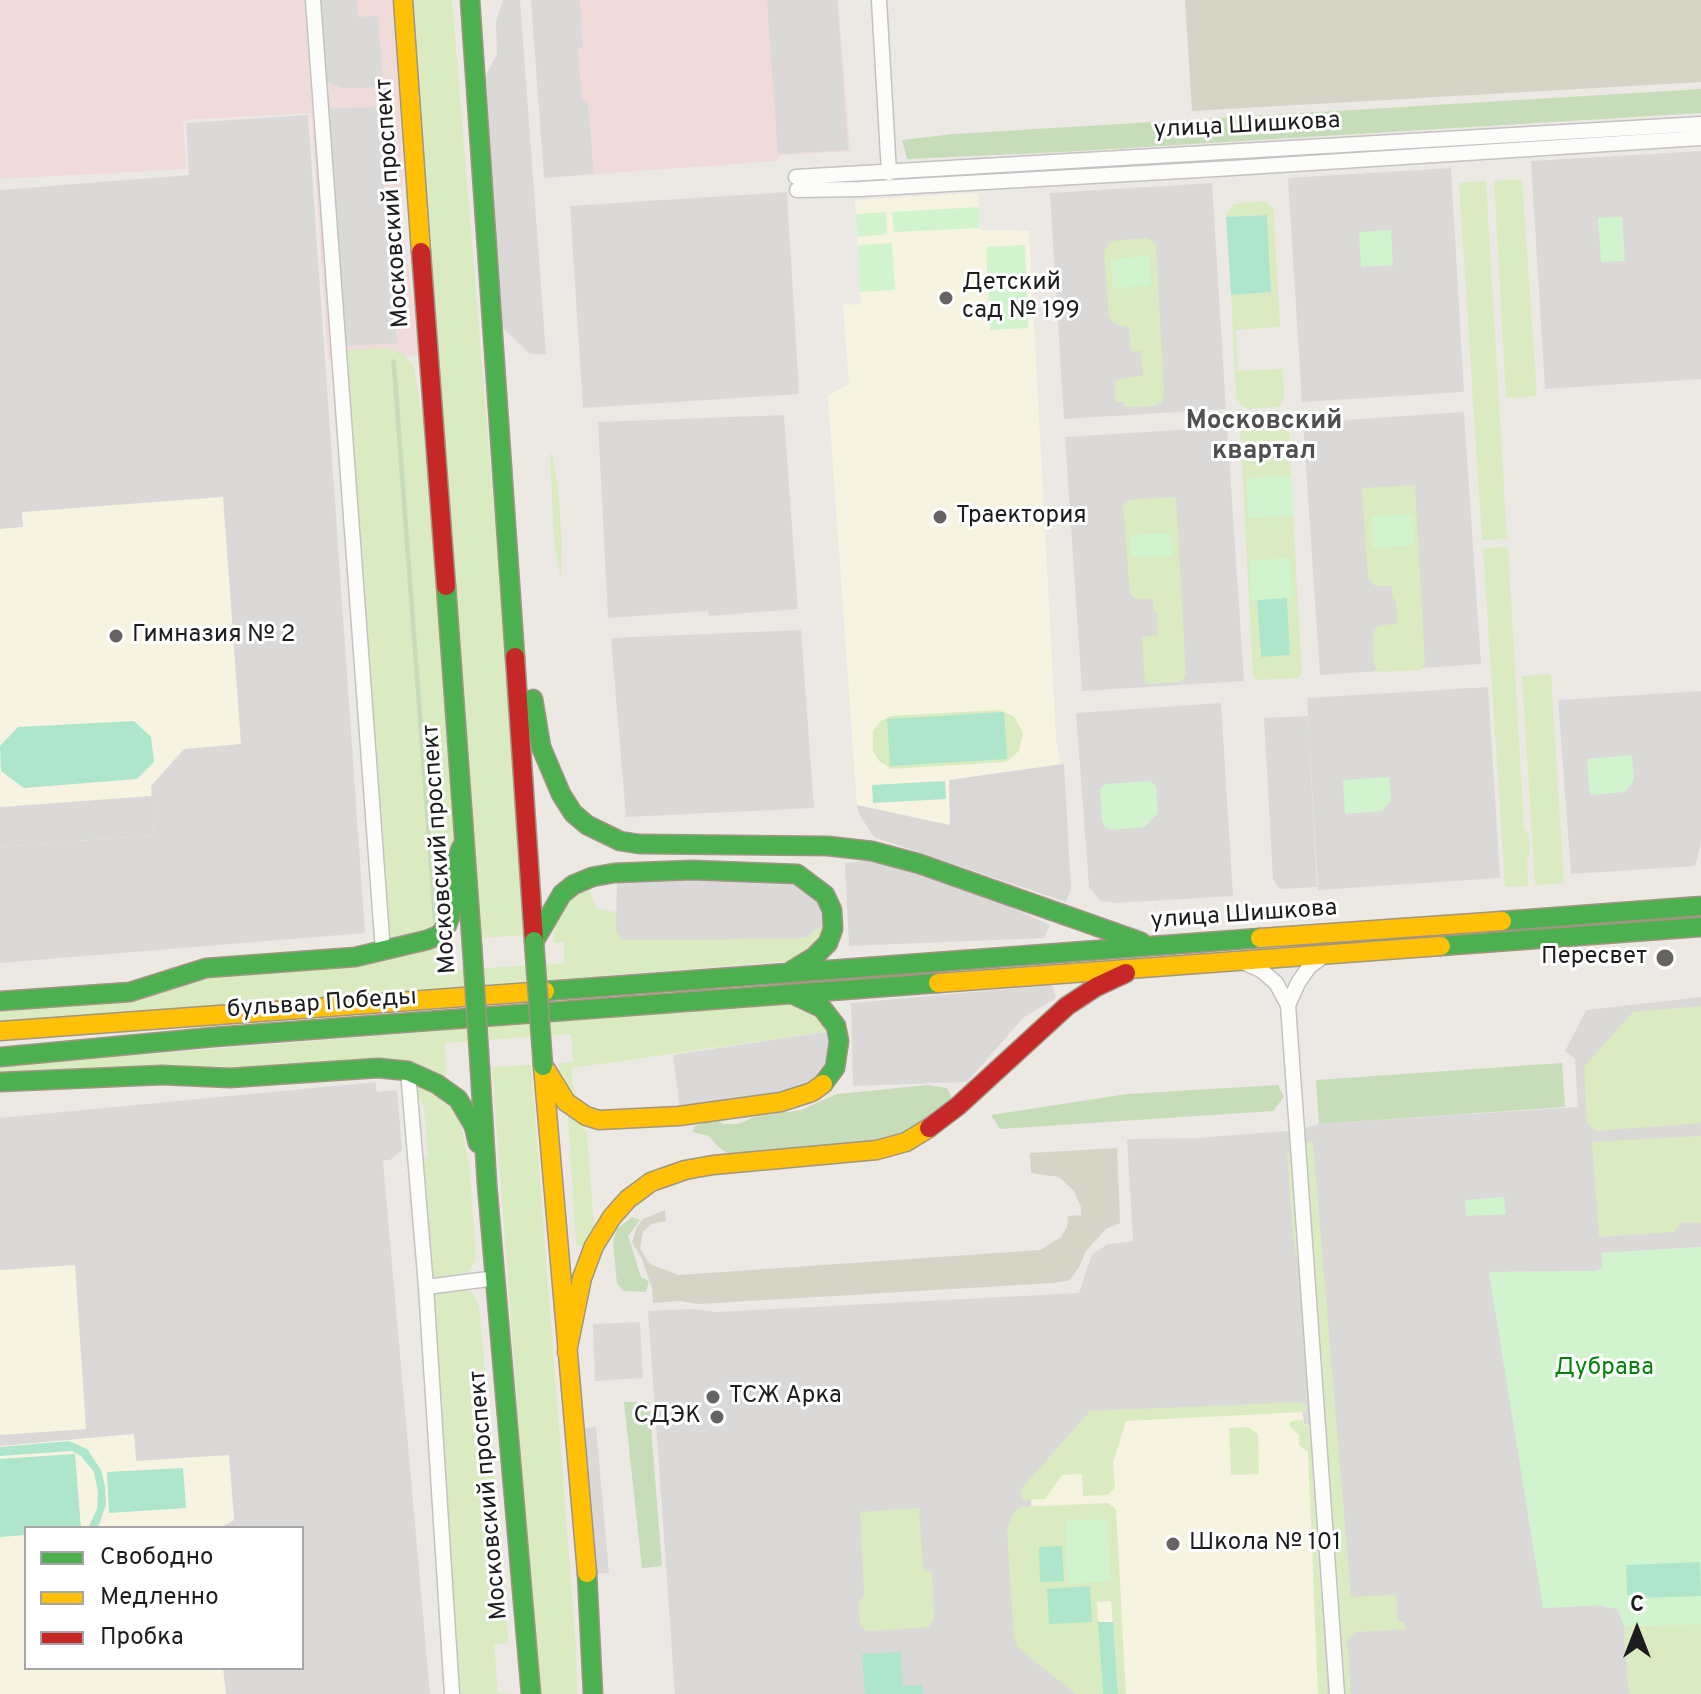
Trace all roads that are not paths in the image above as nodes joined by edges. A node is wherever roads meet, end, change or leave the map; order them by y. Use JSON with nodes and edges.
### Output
{"nodes":[{"id":1,"x":313,"y":0,"type":"edge"},
{"id":2,"x":403,"y":0,"type":"edge"},
{"id":3,"x":470,"y":0,"type":"edge"},
{"id":4,"x":879,"y":0,"type":"edge"},
{"id":5,"x":1701,"y":124,"type":"edge"},
{"id":6,"x":1701,"y":138,"type":"edge"},
{"id":7,"x":889,"y":173,"type":"junction"},
{"id":8,"x":508,"y":544,"type":"junction"},
{"id":9,"x":465,"y":836,"type":"junction"},
{"id":10,"x":1701,"y":906,"type":"edge"},
{"id":11,"x":1622,"y":912,"type":"junction"},
{"id":12,"x":1536,"y":918,"type":"junction"},
{"id":13,"x":1701,"y":927,"type":"edge"},
{"id":14,"x":1624,"y":932,"type":"junction"},
{"id":15,"x":1537,"y":939,"type":"junction"},
{"id":16,"x":534,"y":941,"type":"junction"},
{"id":17,"x":1159,"y":946,"type":"junction"},
{"id":18,"x":383,"y":951,"type":"junction"},
{"id":19,"x":1326,"y":954,"type":"junction"},
{"id":20,"x":1239,"y":960,"type":"junction"},
{"id":21,"x":1136,"y":968,"type":"junction"},
{"id":22,"x":790,"y":972,"type":"junction"},
{"id":23,"x":791,"y":993,"type":"junction"},
{"id":24,"x":0,"y":1001,"type":"edge"},
{"id":25,"x":1288,"y":1005,"type":"junction"},
{"id":26,"x":0,"y":1031,"type":"edge"},
{"id":27,"x":0,"y":1057,"type":"edge"},
{"id":28,"x":543,"y":1066,"type":"junction"},
{"id":29,"x":408,"y":1071,"type":"junction"},
{"id":30,"x":0,"y":1082,"type":"edge"},
{"id":31,"x":487,"y":1184,"type":"junction"},
{"id":32,"x":496,"y":1278,"type":"junction"},
{"id":33,"x":426,"y":1287,"type":"junction"},
{"id":34,"x":567,"y":1352,"type":"junction"},
{"id":35,"x":452,"y":1694,"type":"edge"},
{"id":36,"x":531,"y":1694,"type":"edge"},
{"id":37,"x":593,"y":1694,"type":"edge"},
{"id":38,"x":1337,"y":1694,"type":"edge"}],
"edges":[{"from":1,"to":18,"type":"street"},
{"from":2,"to":9,"type":"main road","name":"Московский проспект"},
{"from":3,"to":8,"type":"main road"},
{"from":4,"to":7,"type":"street"},
{"from":5,"to":7,"type":"street","name":"улица Шишкова"},
{"from":6,"to":7,"type":"street","name":"улица Шишкова"},
{"from":8,"to":16,"type":"main road"},
{"from":8,"to":17,"type":"main road"},
{"from":9,"to":18,"type":"main road"},
{"from":9,"to":31,"type":"main road","name":"Московский проспект","bridge":true},
{"from":10,"to":11,"type":"main road","name":"улица Шишкова"},
{"from":11,"to":12,"type":"main road","name":"улица Шишкова"},
{"from":11,"to":14,"type":"main road"},
{"from":12,"to":15,"type":"main road"},
{"from":12,"to":17,"type":"main road","name":"улица Шишкова"},
{"from":13,"to":14,"type":"main road","name":"улица Шишкова"},
{"from":14,"to":15,"type":"main road","name":"улица Шишкова"},
{"from":15,"to":19,"type":"main road","name":"улица Шишкова"},
{"from":16,"to":22,"type":"main road"},
{"from":16,"to":28,"type":"main road","bridge":true},
{"from":17,"to":22,"type":"main road","name":"улица Шишкова"},
{"from":18,"to":24,"type":"main road"},
{"from":19,"to":20,"type":"main road","name":"улица Шишкова"},
{"from":19,"to":25,"type":"street"},
{"from":20,"to":21,"type":"main road","name":"улица Шишкова"},
{"from":20,"to":25,"type":"street"},
{"from":21,"to":23,"type":"main road","name":"улица Шишкова"},
{"from":21,"to":34,"type":"main road"},
{"from":22,"to":26,"type":"main road","name":"бульвар Победы"},
{"from":23,"to":27,"type":"main road","name":"бульвар Победы"},
{"from":23,"to":28,"type":"main road"},
{"from":25,"to":38,"type":"street"},
{"from":28,"to":34,"type":"main road"},
{"from":29,"to":30,"type":"main road"},
{"from":29,"to":31,"type":"main road"},
{"from":29,"to":33,"type":"street"},
{"from":31,"to":32,"type":"main road","name":"Московский проспект"},
{"from":32,"to":33,"type":"street"},
{"from":32,"to":36,"type":"main road","name":"Московский проспект"},
{"from":33,"to":35,"type":"street"},
{"from":34,"to":37,"type":"main road"}]}
